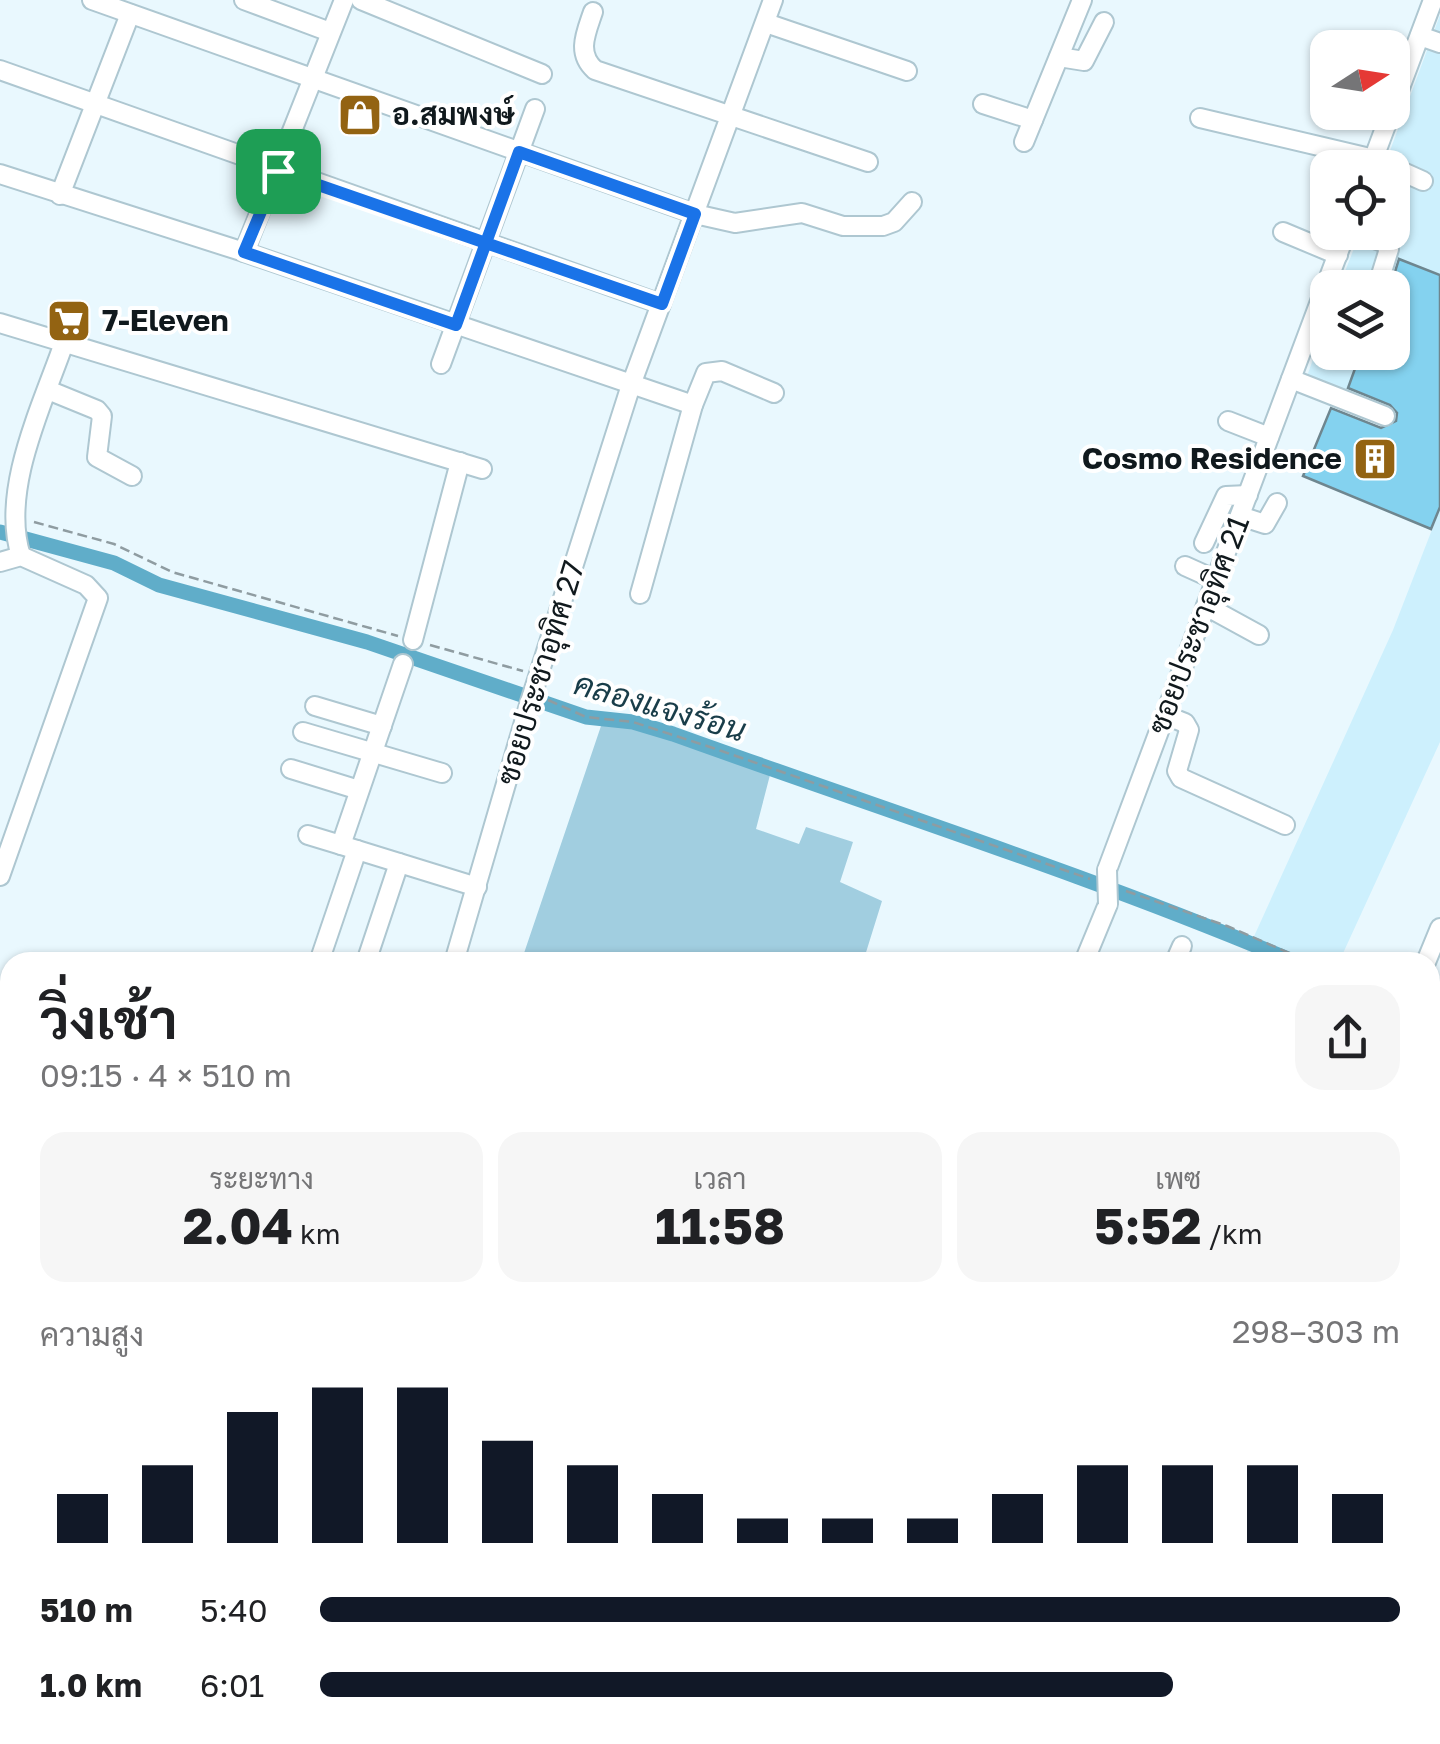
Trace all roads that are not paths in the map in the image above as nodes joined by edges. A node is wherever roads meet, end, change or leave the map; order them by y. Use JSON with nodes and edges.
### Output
{"nodes":[{"id":1,"x":92,"y":0,"type":"edge"},
{"id":2,"x":244,"y":0,"type":"edge"},
{"id":3,"x":344,"y":0,"type":"edge"},
{"id":4,"x":360,"y":0,"type":"edge"},
{"id":5,"x":774,"y":0,"type":"edge"},
{"id":6,"x":1082,"y":0,"type":"edge"},
{"id":7,"x":1433,"y":0,"type":"edge"},
{"id":8,"x":593,"y":12,"type":"dead end"},
{"id":9,"x":130,"y":14,"type":"junction"},
{"id":10,"x":1104,"y":22,"type":"dead end"},
{"id":11,"x":766,"y":23,"type":"junction"},
{"id":12,"x":330,"y":32,"type":"junction"},
{"id":13,"x":1420,"y":36,"type":"junction"},
{"id":14,"x":1440,"y":43,"type":"edge"},
{"id":15,"x":1059,"y":57,"type":"junction"},
{"id":16,"x":1410,"y":63,"type":"edge"},
{"id":17,"x":0,"y":70,"type":"edge"},
{"id":18,"x":908,"y":70,"type":"dead end"},
{"id":19,"x":542,"y":74,"type":"dead end"},
{"id":20,"x":313,"y":80,"type":"junction"},
{"id":21,"x":94,"y":104,"type":"junction"},
{"id":22,"x":983,"y":104,"type":"dead end"},
{"id":23,"x":535,"y":109,"type":"dead end"},
{"id":24,"x":732,"y":114,"type":"junction"},
{"id":25,"x":1200,"y":118,"type":"dead end"},
{"id":26,"x":1033,"y":120,"type":"junction"},
{"id":27,"x":1024,"y":142,"type":"dead end"},
{"id":28,"x":1322,"y":150,"type":"edge"},
{"id":29,"x":519,"y":152,"type":"junction"},
{"id":30,"x":868,"y":162,"type":"dead end"},
{"id":31,"x":278,"y":171,"type":"junction"},
{"id":32,"x":0,"y":174,"type":"edge"},
{"id":33,"x":1410,"y":176,"type":"edge"},
{"id":34,"x":1423,"y":181,"type":"dead end"},
{"id":35,"x":60,"y":194,"type":"junction"},
{"id":36,"x":912,"y":202,"type":"dead end"},
{"id":37,"x":695,"y":214,"type":"junction"},
{"id":38,"x":1283,"y":232,"type":"dead end"},
{"id":39,"x":486,"y":243,"type":"junction"},
{"id":40,"x":1340,"y":250,"type":"edge"},
{"id":41,"x":244,"y":252,"type":"junction"},
{"id":42,"x":1338,"y":255,"type":"junction"},
{"id":43,"x":662,"y":304,"type":"junction"},
{"id":44,"x":0,"y":323,"type":"edge"},
{"id":45,"x":456,"y":325,"type":"junction"},
{"id":46,"x":64,"y":343,"type":"junction"},
{"id":47,"x":441,"y":364,"type":"dead end"},
{"id":48,"x":1291,"y":379,"type":"junction"},
{"id":49,"x":631,"y":385,"type":"junction"},
{"id":50,"x":48,"y":390,"type":"junction"},
{"id":51,"x":774,"y":393,"type":"dead end"},
{"id":52,"x":693,"y":405,"type":"junction"},
{"id":53,"x":1385,"y":416,"type":"dead end"},
{"id":54,"x":1228,"y":421,"type":"dead end"},
{"id":55,"x":1269,"y":437,"type":"junction"},
{"id":56,"x":460,"y":462,"type":"junction"},
{"id":57,"x":482,"y":469,"type":"dead end"},
{"id":58,"x":132,"y":476,"type":"dead end"},
{"id":59,"x":1248,"y":496,"type":"junction"},
{"id":60,"x":1277,"y":503,"type":"dead end"},
{"id":61,"x":1240,"y":516,"type":"junction"},
{"id":62,"x":1204,"y":543,"type":"dead end"},
{"id":63,"x":19,"y":552,"type":"junction"},
{"id":64,"x":0,"y":562,"type":"edge"},
{"id":65,"x":1185,"y":566,"type":"dead end"},
{"id":66,"x":1216,"y":580,"type":"junction"},
{"id":67,"x":640,"y":594,"type":"dead end"},
{"id":68,"x":1206,"y":606,"type":"junction"},
{"id":69,"x":1259,"y":635,"type":"dead end"},
{"id":70,"x":413,"y":640,"type":"road end"},
{"id":71,"x":403,"y":664,"type":"dead end"},
{"id":72,"x":315,"y":706,"type":"dead end"},
{"id":73,"x":1165,"y":715,"type":"junction"},
{"id":74,"x":382,"y":726,"type":"junction"},
{"id":75,"x":304,"y":732,"type":"dead end"},
{"id":76,"x":373,"y":752,"type":"junction"},
{"id":77,"x":291,"y":769,"type":"dead end"},
{"id":78,"x":442,"y":773,"type":"dead end"},
{"id":79,"x":359,"y":790,"type":"junction"},
{"id":80,"x":1285,"y":825,"type":"dead end"},
{"id":81,"x":308,"y":834,"type":"dead end"},
{"id":82,"x":349,"y":848,"type":"junction"},
{"id":83,"x":399,"y":863,"type":"junction"},
{"id":84,"x":0,"y":876,"type":"edge"},
{"id":85,"x":476,"y":886,"type":"junction"},
{"id":86,"x":1440,"y":928,"type":"edge"},
{"id":87,"x":322,"y":952,"type":"edge"},
{"id":88,"x":369,"y":952,"type":"edge"},
{"id":89,"x":457,"y":952,"type":"edge"},
{"id":90,"x":1093,"y":952,"type":"edge"},
{"id":91,"x":1430,"y":952,"type":"edge"}],
"edges":[{"from":1,"to":9,"type":"street"},
{"from":2,"to":12,"type":"street"},
{"from":3,"to":12,"type":"street"},
{"from":4,"to":19,"type":"street"},
{"from":5,"to":11,"type":"street","name":"ซอยประชาอุทิศ 27"},
{"from":6,"to":15,"type":"street"},
{"from":7,"to":13,"type":"street"},
{"from":8,"to":24,"type":"street"},
{"from":9,"to":20,"type":"street"},
{"from":9,"to":21,"type":"street"},
{"from":10,"to":15,"type":"street"},
{"from":11,"to":18,"type":"street"},
{"from":11,"to":24,"type":"street","name":"ซอยประชาอุทิศ 27"},
{"from":12,"to":20,"type":"street"},
{"from":13,"to":14,"type":"street"},
{"from":13,"to":16,"type":"street"},
{"from":15,"to":26,"type":"street"},
{"from":17,"to":21,"type":"street"},
{"from":20,"to":29,"type":"street"},
{"from":20,"to":31,"type":"street"},
{"from":21,"to":31,"type":"street"},
{"from":21,"to":35,"type":"street"},
{"from":22,"to":26,"type":"street"},
{"from":23,"to":29,"type":"street"},
{"from":24,"to":30,"type":"street"},
{"from":24,"to":37,"type":"street","name":"ซอยประชาอุทิศ 27"},
{"from":25,"to":28,"type":"street"},
{"from":26,"to":27,"type":"street"},
{"from":29,"to":37,"type":"street"},
{"from":29,"to":39,"type":"street"},
{"from":31,"to":39,"type":"street"},
{"from":31,"to":41,"type":"street"},
{"from":32,"to":35,"type":"street"},
{"from":33,"to":34,"type":"street"},
{"from":35,"to":41,"type":"street"},
{"from":36,"to":37,"type":"street"},
{"from":37,"to":43,"type":"street","name":"ซอยประชาอุทิศ 27"},
{"from":38,"to":42,"type":"street"},
{"from":39,"to":43,"type":"street"},
{"from":39,"to":45,"type":"street"},
{"from":40,"to":42,"type":"street","name":"ซอยประชาอุทิศ 21"},
{"from":41,"to":45,"type":"street"},
{"from":42,"to":48,"type":"street","name":"ซอยประชาอุทิศ 21"},
{"from":43,"to":49,"type":"street","name":"ซอยประชาอุทิศ 27"},
{"from":44,"to":46,"type":"street"},
{"from":45,"to":47,"type":"street"},
{"from":45,"to":49,"type":"street"},
{"from":46,"to":50,"type":"street"},
{"from":46,"to":56,"type":"street"},
{"from":48,"to":53,"type":"street"},
{"from":48,"to":55,"type":"street","name":"ซอยประชาอุทิศ 21"},
{"from":49,"to":52,"type":"street"},
{"from":49,"to":85,"type":"street","name":"ซอยประชาอุทิศ 27"},
{"from":50,"to":58,"type":"street"},
{"from":50,"to":63,"type":"street"},
{"from":51,"to":52,"type":"street"},
{"from":52,"to":67,"type":"street"},
{"from":54,"to":55,"type":"street"},
{"from":55,"to":59,"type":"street","name":"ซอยประชาอุทิศ 21"},
{"from":56,"to":57,"type":"street"},
{"from":56,"to":70,"type":"street"},
{"from":59,"to":61,"type":"street","name":"ซอยประชาอุทิศ 21"},
{"from":59,"to":62,"type":"street"},
{"from":60,"to":61,"type":"street"},
{"from":61,"to":66,"type":"street","name":"ซอยประชาอุทิศ 21"},
{"from":63,"to":64,"type":"street"},
{"from":63,"to":84,"type":"street"},
{"from":65,"to":66,"type":"street"},
{"from":66,"to":68,"type":"street","name":"ซอยประชาอุทิศ 21"},
{"from":68,"to":69,"type":"street"},
{"from":68,"to":73,"type":"street","name":"ซอยประชาอุทิศ 21"},
{"from":71,"to":74,"type":"street"},
{"from":72,"to":74,"type":"street"},
{"from":73,"to":80,"type":"street"},
{"from":73,"to":90,"type":"street","name":"ซอยประชาอุทิศ 21","bridge":true},
{"from":74,"to":76,"type":"street"},
{"from":75,"to":76,"type":"street"},
{"from":76,"to":78,"type":"street"},
{"from":76,"to":79,"type":"street"},
{"from":77,"to":79,"type":"street"},
{"from":79,"to":82,"type":"street"},
{"from":81,"to":82,"type":"street"},
{"from":82,"to":83,"type":"street"},
{"from":82,"to":87,"type":"street"},
{"from":83,"to":85,"type":"street"},
{"from":83,"to":88,"type":"street"},
{"from":85,"to":89,"type":"street","name":"ซอยประชาอุทิศ 27"},
{"from":86,"to":91,"type":"street"}]}
